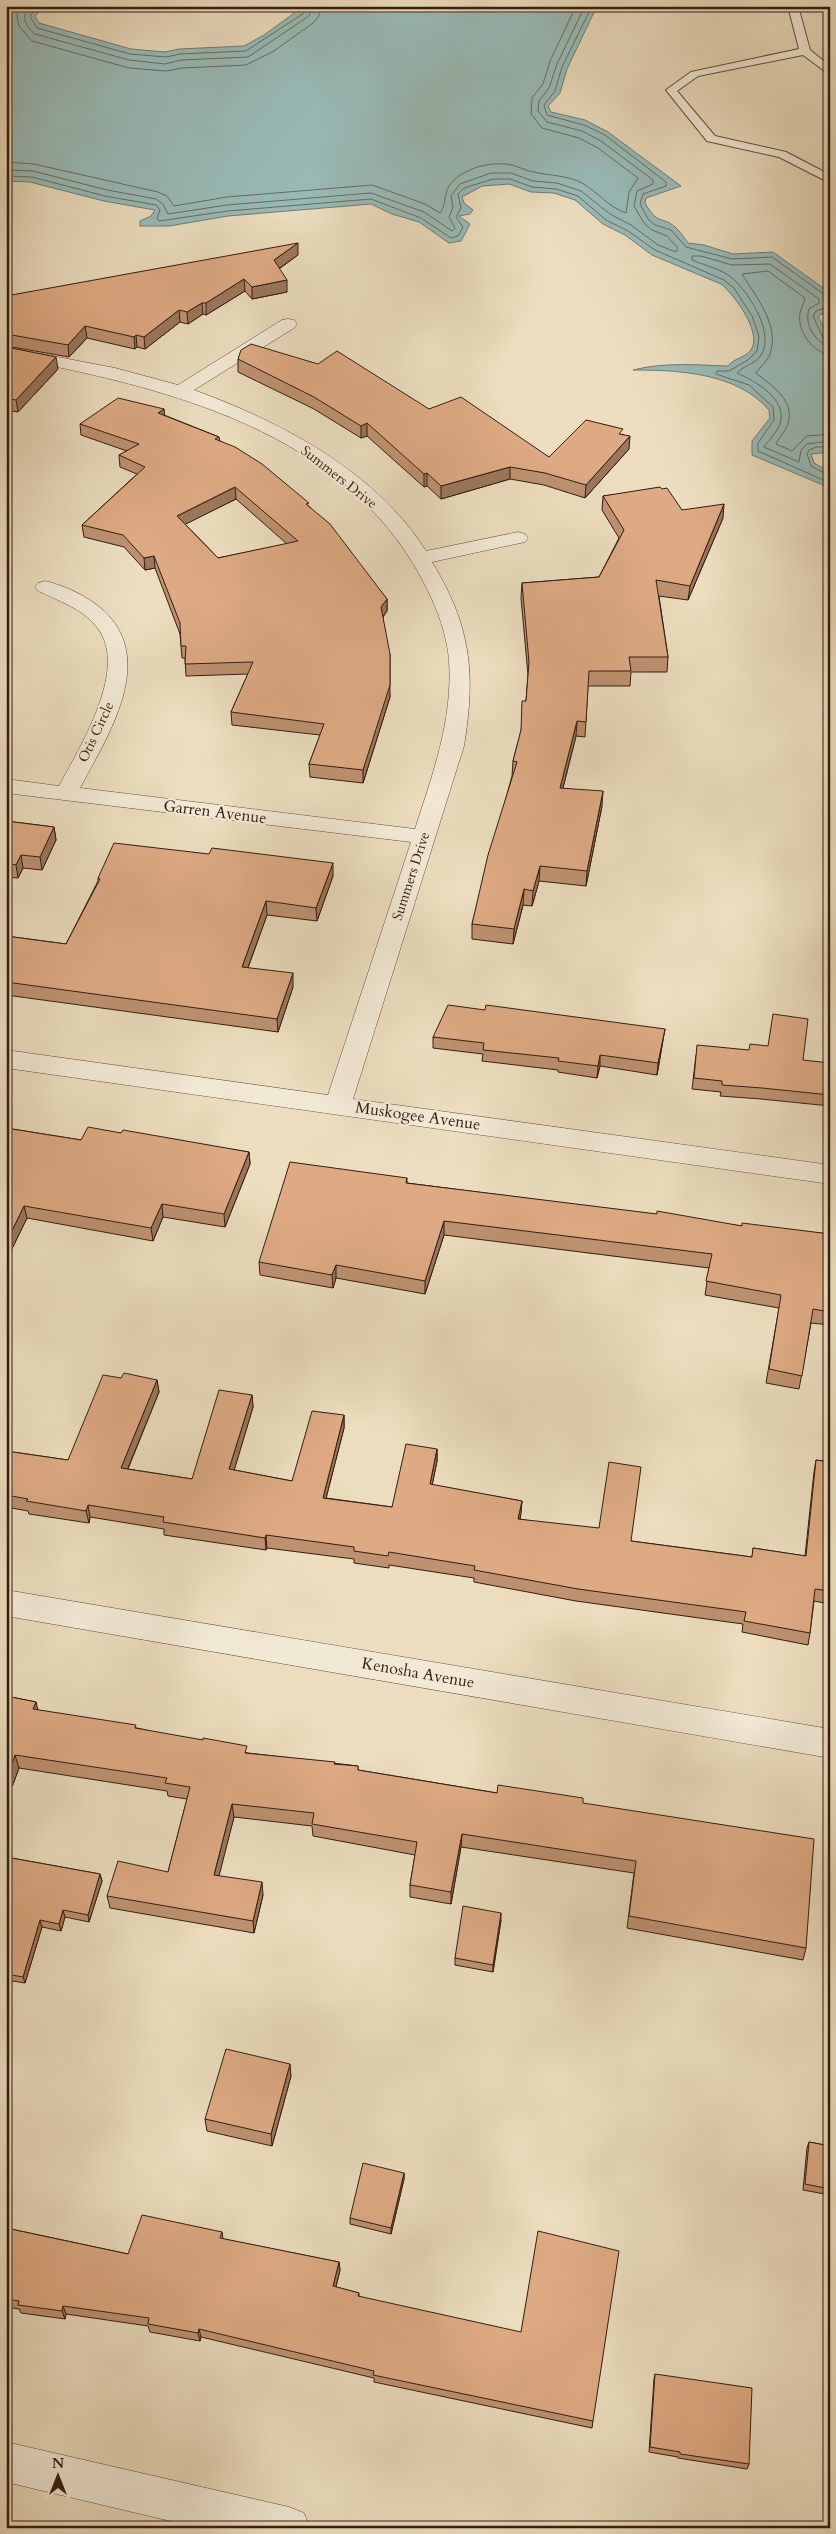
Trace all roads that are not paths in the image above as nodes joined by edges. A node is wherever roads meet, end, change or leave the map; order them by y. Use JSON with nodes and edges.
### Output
{"nodes":[{"id":1,"x":793,"y":6,"type":"edge"},
{"id":2,"x":805,"y":51,"type":"junction"},
{"id":3,"x":830,"y":72,"type":"edge"},
{"id":4,"x":830,"y":180,"type":"edge"},
{"id":5,"x":288,"y":324,"type":"dead end"},
{"id":6,"x":6,"y":352,"type":"edge"},
{"id":7,"x":180,"y":391,"type":"junction"},
{"id":8,"x":518,"y":538,"type":"dead end"},
{"id":9,"x":422,"y":558,"type":"junction"},
{"id":10,"x":45,"y":587,"type":"dead end"},
{"id":11,"x":6,"y":786,"type":"edge"},
{"id":12,"x":66,"y":793,"type":"junction"},
{"id":13,"x":424,"y":837,"type":"junction"},
{"id":14,"x":6,"y":1059,"type":"edge"},
{"id":15,"x":338,"y":1105,"type":"junction"},
{"id":16,"x":830,"y":1174,"type":"edge"},
{"id":17,"x":6,"y":1602,"type":"edge"},
{"id":18,"x":830,"y":1744,"type":"edge"},
{"id":19,"x":6,"y":2462,"type":"edge"},
{"id":20,"x":289,"y":2528,"type":"edge"}],
"edges":[{"from":1,"to":2,"type":"lane"},
{"from":2,"to":3,"type":"lane"},
{"from":2,"to":4,"type":"lane"},
{"from":5,"to":7,"type":"street"},
{"from":6,"to":7,"type":"street","name":"Summers Drive"},
{"from":7,"to":9,"type":"street","name":"Summers Drive"},
{"from":8,"to":9,"type":"street"},
{"from":9,"to":13,"type":"street","name":"Summers Drive"},
{"from":10,"to":12,"type":"street","name":"Otis Circle"},
{"from":11,"to":12,"type":"street","name":"Garren Avenue"},
{"from":12,"to":13,"type":"street","name":"Garren Avenue"},
{"from":13,"to":15,"type":"street","name":"Summers Drive"},
{"from":14,"to":15,"type":"street","name":"Muskogee Avenue"},
{"from":15,"to":16,"type":"street","name":"Muskogee Avenue"},
{"from":17,"to":18,"type":"street","name":"Kenosha Avenue"},
{"from":19,"to":20,"type":"street"}]}
